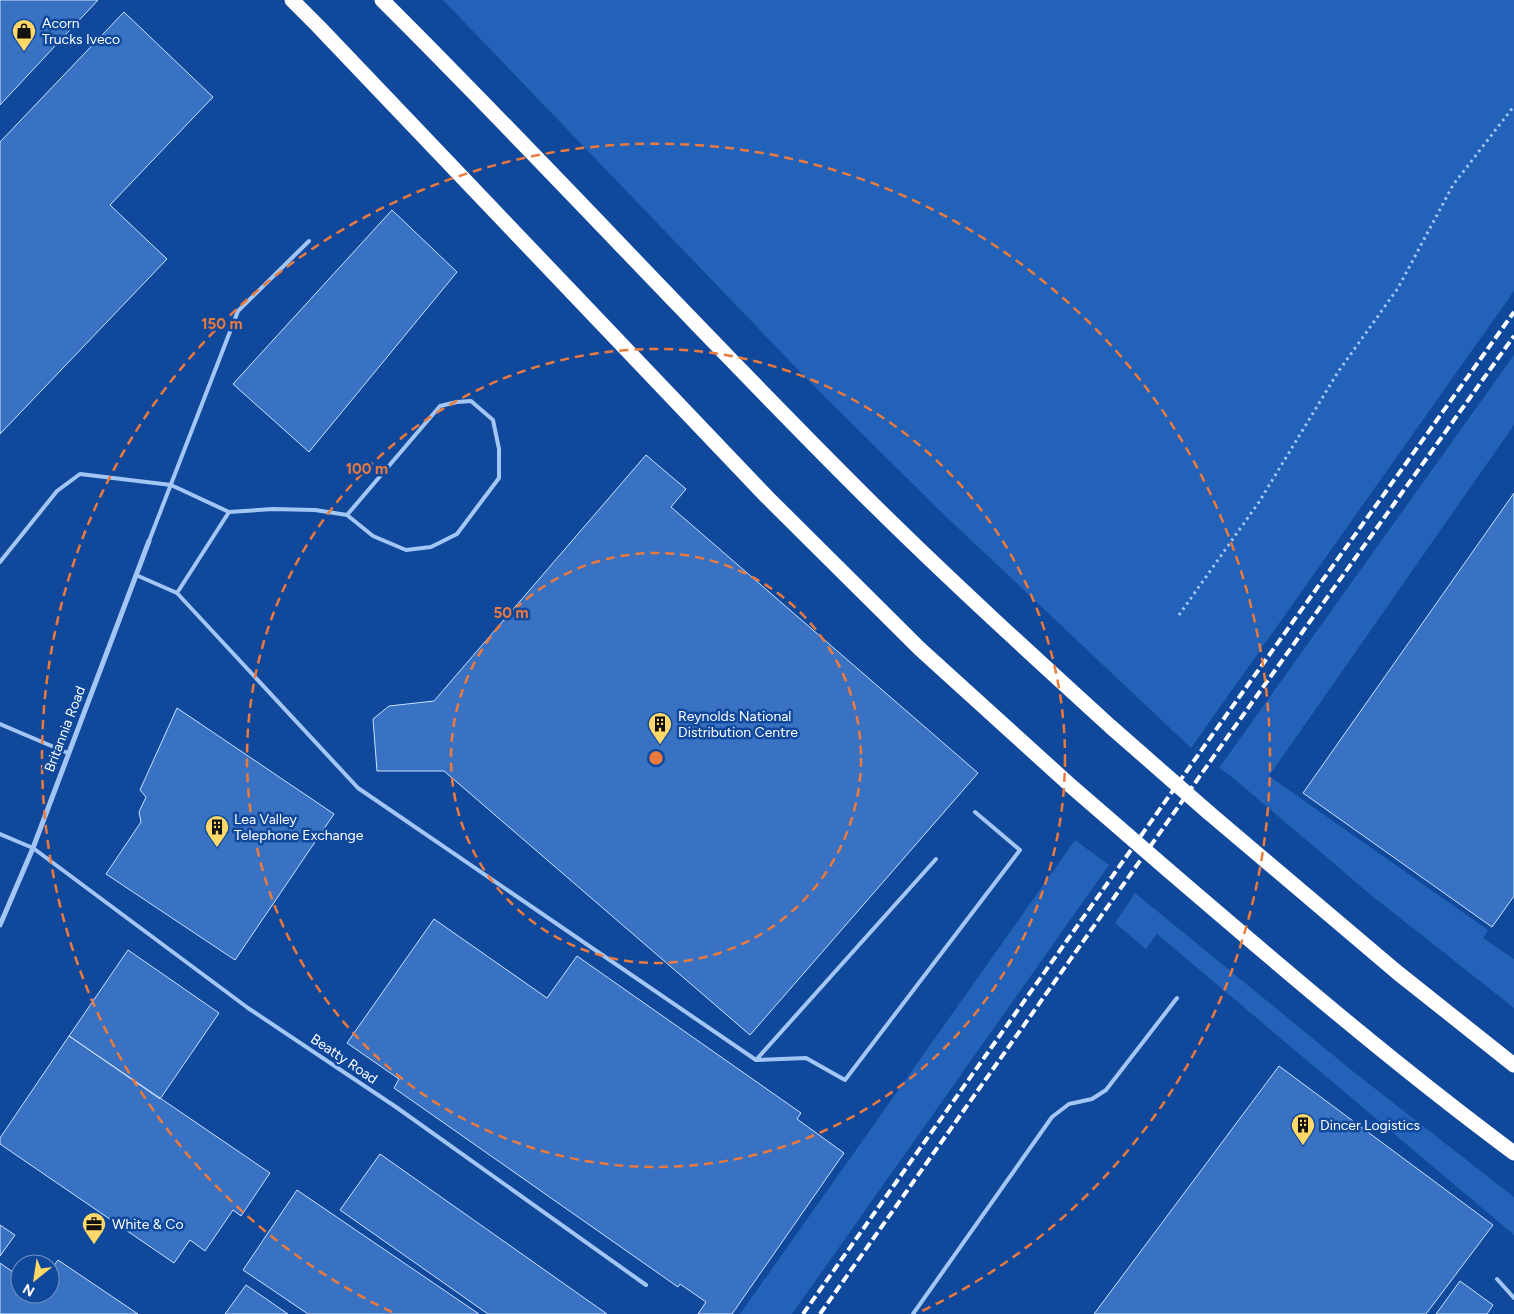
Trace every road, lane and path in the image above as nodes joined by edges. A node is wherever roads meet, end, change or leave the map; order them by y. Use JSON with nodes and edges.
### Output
{"nodes":[{"id":1,"x":292,"y":0,"type":"edge"},
{"id":2,"x":382,"y":0,"type":"edge"},
{"id":3,"x":1514,"y":106,"type":"edge"},
{"id":4,"x":310,"y":241,"type":"dead end"},
{"id":5,"x":171,"y":484,"type":"junction"},
{"id":6,"x":229,"y":512,"type":"junction"},
{"id":7,"x":347,"y":515,"type":"junction"},
{"id":8,"x":149,"y":541,"type":"joint"},
{"id":9,"x":0,"y":562,"type":"edge"},
{"id":10,"x":136,"y":575,"type":"junction"},
{"id":11,"x":177,"y":593,"type":"junction"},
{"id":12,"x":1179,"y":615,"type":"dead end"},
{"id":13,"x":0,"y":724,"type":"edge"},
{"id":14,"x":68,"y":753,"type":"junction"},
{"id":15,"x":975,"y":812,"type":"dead end"},
{"id":16,"x":0,"y":834,"type":"edge"},
{"id":17,"x":33,"y":848,"type":"junction"},
{"id":18,"x":936,"y":859,"type":"dead end"},
{"id":19,"x":0,"y":925,"type":"edge"},
{"id":20,"x":1177,"y":998,"type":"dead end"},
{"id":21,"x":756,"y":1060,"type":"junction"},
{"id":22,"x":1514,"y":1065,"type":"edge"},
{"id":23,"x":1514,"y":1152,"type":"edge"},
{"id":24,"x":1498,"y":1279,"type":"dead end"},
{"id":25,"x":646,"y":1285,"type":"dead end"},
{"id":26,"x":1514,"y":1298,"type":"edge"},
{"id":27,"x":913,"y":1314,"type":"edge"}],
"edges":[{"from":1,"to":23,"type":"highway","bridge":true},
{"from":2,"to":22,"type":"highway","bridge":true},
{"from":3,"to":12,"type":"path"},
{"from":4,"to":5,"type":"lane"},
{"from":5,"to":6,"type":"lane"},
{"from":5,"to":8,"type":"lane"},
{"from":5,"to":9,"type":"lane"},
{"from":6,"to":7,"type":"lane"},
{"from":6,"to":11,"type":"lane"},
{"from":7,"to":7,"type":"lane"},
{"from":8,"to":10,"type":"street","name":"Britannia Road"},
{"from":10,"to":11,"type":"lane"},
{"from":10,"to":14,"type":"street","name":"Britannia Road"},
{"from":11,"to":21,"type":"lane"},
{"from":13,"to":14,"type":"lane"},
{"from":14,"to":17,"type":"street","name":"Britannia Road"},
{"from":15,"to":21,"type":"lane"},
{"from":16,"to":17,"type":"lane","name":"Beatty Road"},
{"from":17,"to":19,"type":"street","name":"Britannia Road"},
{"from":17,"to":25,"type":"lane","name":"Beatty Road"},
{"from":18,"to":21,"type":"lane"},
{"from":20,"to":27,"type":"lane"},
{"from":24,"to":26,"type":"lane"}]}
